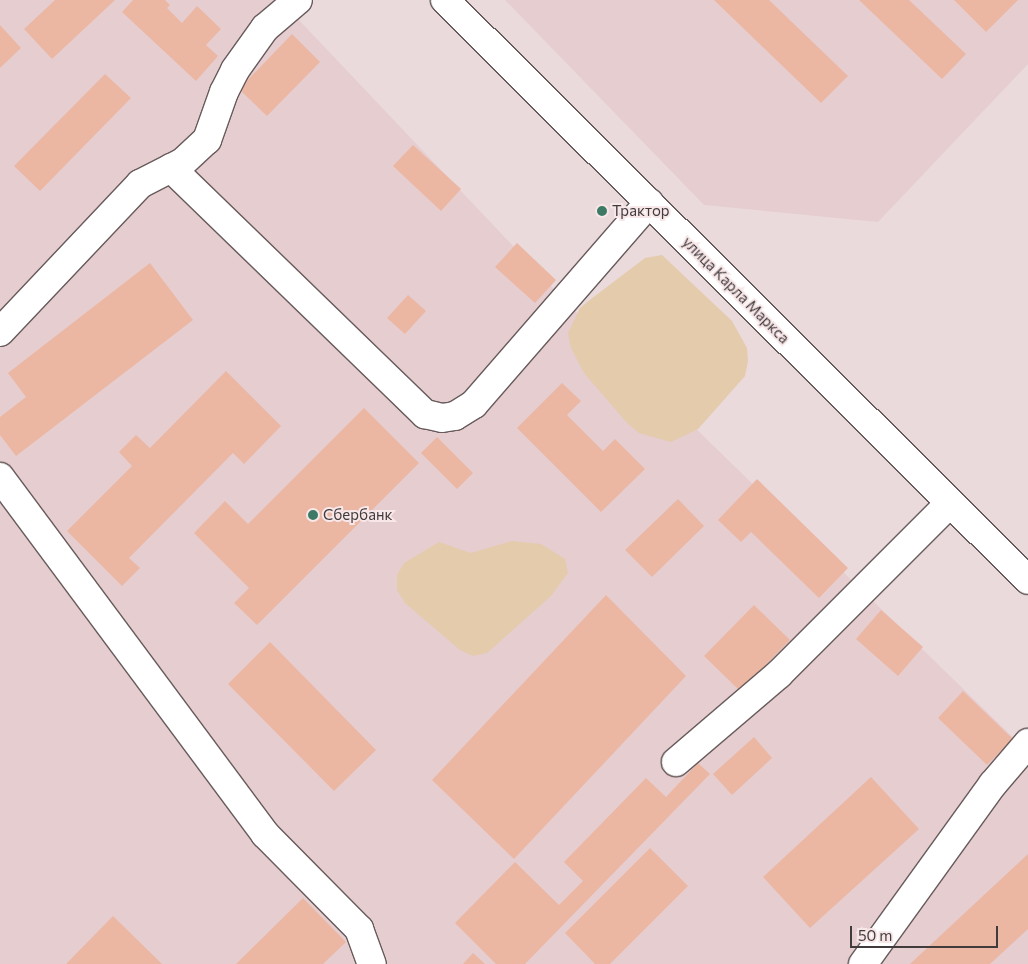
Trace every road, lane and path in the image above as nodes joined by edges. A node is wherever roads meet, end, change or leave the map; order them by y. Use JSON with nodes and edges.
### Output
{"nodes":[{"id":1,"x":298,"y":0,"type":"edge"},
{"id":2,"x":445,"y":0,"type":"edge"},
{"id":3,"x":171,"y":168,"type":"junction"},
{"id":4,"x":649,"y":203,"type":"junction"},
{"id":5,"x":0,"y":332,"type":"edge"},
{"id":6,"x":0,"y":477,"type":"edge"},
{"id":7,"x":950,"y":503,"type":"junction"},
{"id":8,"x":1028,"y":580,"type":"edge"},
{"id":9,"x":1028,"y":743,"type":"edge"},
{"id":10,"x":676,"y":762,"type":"dead end"},
{"id":11,"x":372,"y":964,"type":"edge"},
{"id":12,"x":863,"y":964,"type":"edge"}],
"edges":[{"from":1,"to":3,"type":"main road"},
{"from":2,"to":4,"type":"main road","name":"улица Карла Маркса"},
{"from":3,"to":4,"type":"main road"},
{"from":3,"to":5,"type":"main road"},
{"from":4,"to":7,"type":"main road","name":"улица Карла Маркса"},
{"from":6,"to":11,"type":"main road"},
{"from":7,"to":8,"type":"main road","name":"улица Карла Маркса"},
{"from":7,"to":10,"type":"main road"},
{"from":9,"to":12,"type":"main road"}]}
